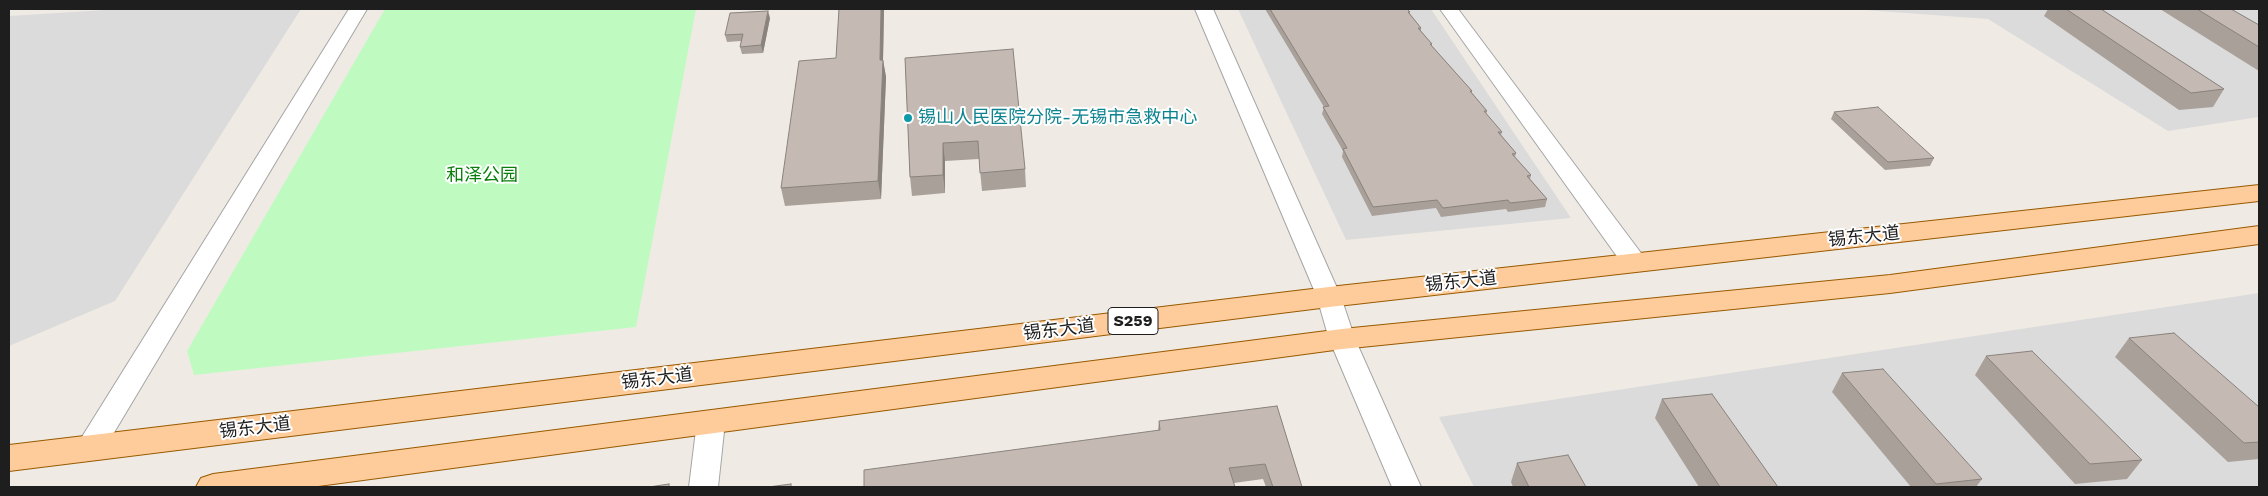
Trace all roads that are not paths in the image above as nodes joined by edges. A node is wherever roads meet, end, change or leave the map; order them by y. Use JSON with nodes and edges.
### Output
{"nodes":[{"id":1,"x":358,"y":9,"type":"edge"},
{"id":2,"x":1204,"y":9,"type":"edge"},
{"id":3,"x":1449,"y":9,"type":"edge"},
{"id":4,"x":2259,"y":193,"type":"edge"},
{"id":5,"x":2259,"y":235,"type":"edge"},
{"id":6,"x":1635,"y":263,"type":"junction"},
{"id":7,"x":1329,"y":297,"type":"junction"},
{"id":8,"x":1342,"y":339,"type":"junction"},
{"id":9,"x":711,"y":422,"type":"junction"},
{"id":10,"x":90,"y":448,"type":"junction"},
{"id":11,"x":9,"y":458,"type":"edge"},
{"id":12,"x":213,"y":487,"type":"edge"},
{"id":13,"x":703,"y":487,"type":"edge"},
{"id":14,"x":1407,"y":487,"type":"edge"}],
"edges":[{"from":1,"to":10,"type":"street"},
{"from":2,"to":7,"type":"street"},
{"from":3,"to":6,"type":"street"},
{"from":4,"to":6,"type":"main road","name":"锡东大道","number":"S259"},
{"from":5,"to":8,"type":"main road"},
{"from":6,"to":7,"type":"main road","name":"锡东大道","number":"S259"},
{"from":7,"to":8,"type":"street"},
{"from":7,"to":10,"type":"main road","name":"锡东大道","number":"S259"},
{"from":8,"to":9,"type":"main road"},
{"from":8,"to":14,"type":"street"},
{"from":9,"to":12,"type":"main road"},
{"from":9,"to":13,"type":"street"},
{"from":10,"to":11,"type":"main road","name":"锡东大道","number":"S259"}]}
